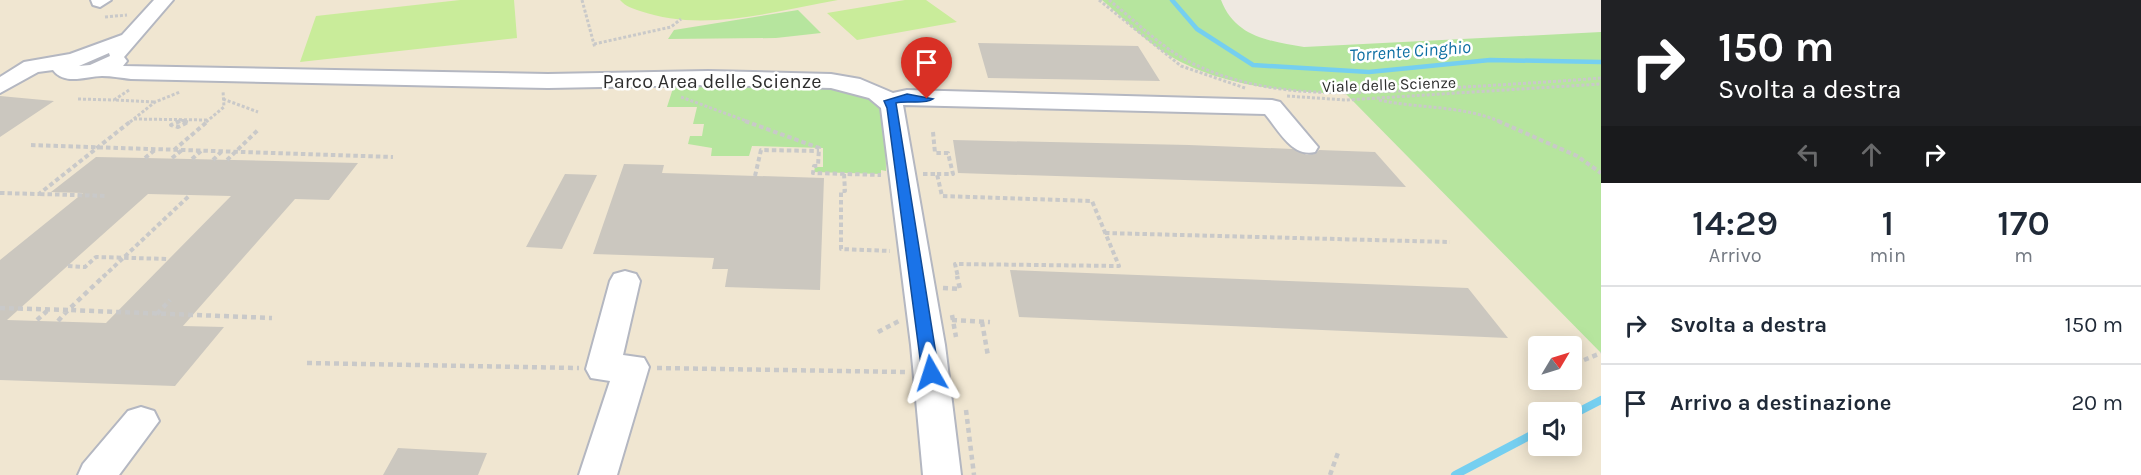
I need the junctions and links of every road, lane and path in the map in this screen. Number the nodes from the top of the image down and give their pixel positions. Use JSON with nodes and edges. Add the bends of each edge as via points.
{"nodes":[{"id":1,"x":164,"y":0,"type":"edge"},
{"id":2,"x":582,"y":0,"type":"edge"},
{"id":3,"x":1098,"y":0,"type":"edge"},
{"id":4,"x":1109,"y":0,"type":"edge"},
{"id":5,"x":681,"y":19,"type":"dead end"},
{"id":6,"x":108,"y":59,"type":"junction"},
{"id":7,"x":0,"y":67,"type":"edge"},
{"id":8,"x":32,"y":68,"type":"junction"},
{"id":9,"x":154,"y":72,"type":"junction"},
{"id":10,"x":1601,"y":78,"type":"edge"},
{"id":11,"x":1601,"y":84,"type":"edge"},
{"id":12,"x":0,"y":86,"type":"edge"},
{"id":13,"x":180,"y":91,"type":"dead end"},
{"id":14,"x":223,"y":91,"type":"dead end"},
{"id":15,"x":1262,"y":92,"type":"dead end"},
{"id":16,"x":1278,"y":94,"type":"dead end"},
{"id":17,"x":672,"y":97,"type":"dead end"},
{"id":18,"x":78,"y":99,"type":"dead end"},
{"id":19,"x":224,"y":99,"type":"junction"},
{"id":20,"x":1372,"y":99,"type":"junction"},
{"id":21,"x":114,"y":100,"type":"junction"},
{"id":22,"x":889,"y":101,"type":"junction"},
{"id":23,"x":155,"y":102,"type":"junction"},
{"id":24,"x":258,"y":112,"type":"dead end"},
{"id":25,"x":134,"y":119,"type":"junction"},
{"id":26,"x":183,"y":120,"type":"junction"},
{"id":27,"x":208,"y":120,"type":"junction"},
{"id":28,"x":259,"y":129,"type":"dead end"},
{"id":29,"x":933,"y":132,"type":"dead end"},
{"id":30,"x":31,"y":145,"type":"dead end"},
{"id":31,"x":101,"y":146,"type":"junction"},
{"id":32,"x":1306,"y":147,"type":"dead end"},
{"id":33,"x":156,"y":149,"type":"junction"},
{"id":34,"x":174,"y":150,"type":"junction"},
{"id":35,"x":182,"y":150,"type":"junction"},
{"id":36,"x":202,"y":150,"type":"junction"},
{"id":37,"x":222,"y":151,"type":"junction"},
{"id":38,"x":819,"y":151,"type":"junction"},
{"id":39,"x":235,"y":152,"type":"junction"},
{"id":40,"x":393,"y":157,"type":"dead end"},
{"id":41,"x":146,"y":158,"type":"dead end"},
{"id":42,"x":172,"y":158,"type":"dead end"},
{"id":43,"x":192,"y":159,"type":"dead end"},
{"id":44,"x":213,"y":160,"type":"dead end"},
{"id":45,"x":227,"y":160,"type":"dead end"},
{"id":46,"x":1601,"y":173,"type":"edge"},
{"id":47,"x":844,"y":174,"type":"junction"},
{"id":48,"x":902,"y":174,"type":"junction"},
{"id":49,"x":937,"y":174,"type":"junction"},
{"id":50,"x":755,"y":176,"type":"dead end"},
{"id":51,"x":0,"y":193,"type":"edge"},
{"id":52,"x":39,"y":194,"type":"junction"},
{"id":53,"x":190,"y":195,"type":"dead end"},
{"id":54,"x":107,"y":196,"type":"dead end"},
{"id":55,"x":1105,"y":233,"type":"junction"},
{"id":56,"x":1450,"y":242,"type":"dead end"},
{"id":57,"x":124,"y":258,"type":"junction"},
{"id":58,"x":169,"y":259,"type":"dead end"},
{"id":59,"x":891,"y":260,"type":"dead end"},
{"id":60,"x":68,"y":266,"type":"dead end"},
{"id":61,"x":625,"y":281,"type":"dead end"},
{"id":62,"x":941,"y":288,"type":"dead end"},
{"id":63,"x":170,"y":300,"type":"dead end"},
{"id":64,"x":0,"y":308,"type":"edge"},
{"id":65,"x":48,"y":310,"type":"junction"},
{"id":66,"x":69,"y":310,"type":"junction"},
{"id":67,"x":157,"y":314,"type":"junction"},
{"id":68,"x":272,"y":318,"type":"dead end"},
{"id":69,"x":922,"y":319,"type":"junction"},
{"id":70,"x":37,"y":320,"type":"dead end"},
{"id":71,"x":58,"y":321,"type":"dead end"},
{"id":72,"x":982,"y":322,"type":"junction"},
{"id":73,"x":990,"y":322,"type":"dead end"},
{"id":74,"x":878,"y":332,"type":"dead end"},
{"id":75,"x":1601,"y":353,"type":"edge"},
{"id":76,"x":988,"y":356,"type":"dead end"},
{"id":77,"x":1584,"y":360,"type":"dead end"},
{"id":78,"x":307,"y":363,"type":"dead end"},
{"id":79,"x":618,"y":368,"type":"junction"},
{"id":80,"x":931,"y":373,"type":"junction"},
{"id":81,"x":141,"y":421,"type":"dead end"},
{"id":82,"x":1339,"y":450,"type":"dead end"},
{"id":83,"x":97,"y":475,"type":"edge"},
{"id":84,"x":597,"y":475,"type":"edge"},
{"id":85,"x":942,"y":475,"type":"edge"},
{"id":86,"x":1330,"y":475,"type":"edge"}],
"edges":[{"from":1,"to":6,"type":"street"},
{"from":2,"to":5,"type":"path","via":[[595,46],[672,27]]},
{"from":3,"to":15,"type":"path","via":[[1181,66]]},
{"from":4,"to":10,"type":"path","via":[[1174,54],[1198,66],[1242,81],[1303,92],[1352,93]]},
{"from":6,"to":8,"type":"street"},
{"from":6,"to":9,"type":"street","name":"Parco Area delle Scienze","via":[[131,73]]},
{"from":7,"to":8,"type":"street"},
{"from":8,"to":12,"type":"street"},
{"from":9,"to":21,"type":"path"},
{"from":9,"to":22,"type":"street","name":"Parco Area delle Scienze","via":[[548,81],[831,81],[864,88]]},
{"from":11,"to":20,"type":"path","name":"Viale delle Scienze"},
{"from":13,"to":23,"type":"path"},
{"from":14,"to":19,"type":"path"},
{"from":16,"to":20,"type":"path","name":"Viale delle Scienze","via":[[1322,100]]},
{"from":17,"to":38,"type":"path","via":[[683,97]]},
{"from":18,"to":21,"type":"path"},
{"from":19,"to":24,"type":"path"},
{"from":19,"to":27,"type":"path","via":[[224,107]]},
{"from":20,"to":46,"type":"path","via":[[1483,114],[1577,156]]},
{"from":21,"to":23,"type":"path"},
{"from":22,"to":32,"type":"street","via":[[907,97],[1263,106],[1272,107]]},
{"from":22,"to":48,"type":"street"},
{"from":23,"to":25,"type":"path"},
{"from":25,"to":26,"type":"path"},
{"from":25,"to":31,"type":"path"},
{"from":26,"to":26,"type":"path","via":[[175,122],[171,125],[183,126],[188,121]]},
{"from":26,"to":27,"type":"path"},
{"from":27,"to":34,"type":"path"},
{"from":28,"to":39,"type":"path"},
{"from":29,"to":49,"type":"path","via":[[935,153],[948,153],[953,174]]},
{"from":30,"to":31,"type":"path"},
{"from":31,"to":33,"type":"path"},
{"from":31,"to":52,"type":"path"},
{"from":33,"to":34,"type":"path"},
{"from":33,"to":41,"type":"path"},
{"from":34,"to":35,"type":"path"},
{"from":35,"to":36,"type":"path"},
{"from":35,"to":42,"type":"path"},
{"from":36,"to":37,"type":"path"},
{"from":36,"to":43,"type":"path"},
{"from":37,"to":39,"type":"path"},
{"from":37,"to":44,"type":"path"},
{"from":38,"to":47,"type":"path","via":[[813,173]]},
{"from":38,"to":50,"type":"path","via":[[761,150]]},
{"from":39,"to":40,"type":"path"},
{"from":39,"to":45,"type":"path"},
{"from":47,"to":48,"type":"path"},
{"from":47,"to":59,"type":"path","via":[[841,249],[890,250]]},
{"from":48,"to":49,"type":"path"},
{"from":48,"to":69,"type":"street"},
{"from":49,"to":55,"type":"path","via":[[942,196],[1092,201]]},
{"from":51,"to":52,"type":"path"},
{"from":52,"to":54,"type":"path"},
{"from":53,"to":57,"type":"path"},
{"from":55,"to":56,"type":"path"},
{"from":55,"to":62,"type":"path","via":[[1119,266],[955,264],[960,289]]},
{"from":57,"to":58,"type":"path"},
{"from":57,"to":60,"type":"path","via":[[96,257],[85,267]]},
{"from":57,"to":66,"type":"path"},
{"from":61,"to":79,"type":"street"},
{"from":63,"to":67,"type":"path"},
{"from":64,"to":65,"type":"path"},
{"from":65,"to":66,"type":"path"},
{"from":65,"to":70,"type":"path"},
{"from":66,"to":67,"type":"path"},
{"from":66,"to":71,"type":"path"},
{"from":67,"to":68,"type":"path"},
{"from":69,"to":72,"type":"path"},
{"from":69,"to":74,"type":"path","via":[[902,319]]},
{"from":69,"to":80,"type":"street"},
{"from":72,"to":73,"type":"path"},
{"from":72,"to":76,"type":"path"},
{"from":75,"to":77,"type":"path"},
{"from":78,"to":79,"type":"path"},
{"from":79,"to":80,"type":"path"},
{"from":79,"to":84,"type":"street"},
{"from":80,"to":85,"type":"street"},
{"from":81,"to":83,"type":"street"},
{"from":82,"to":86,"type":"path"}]}
